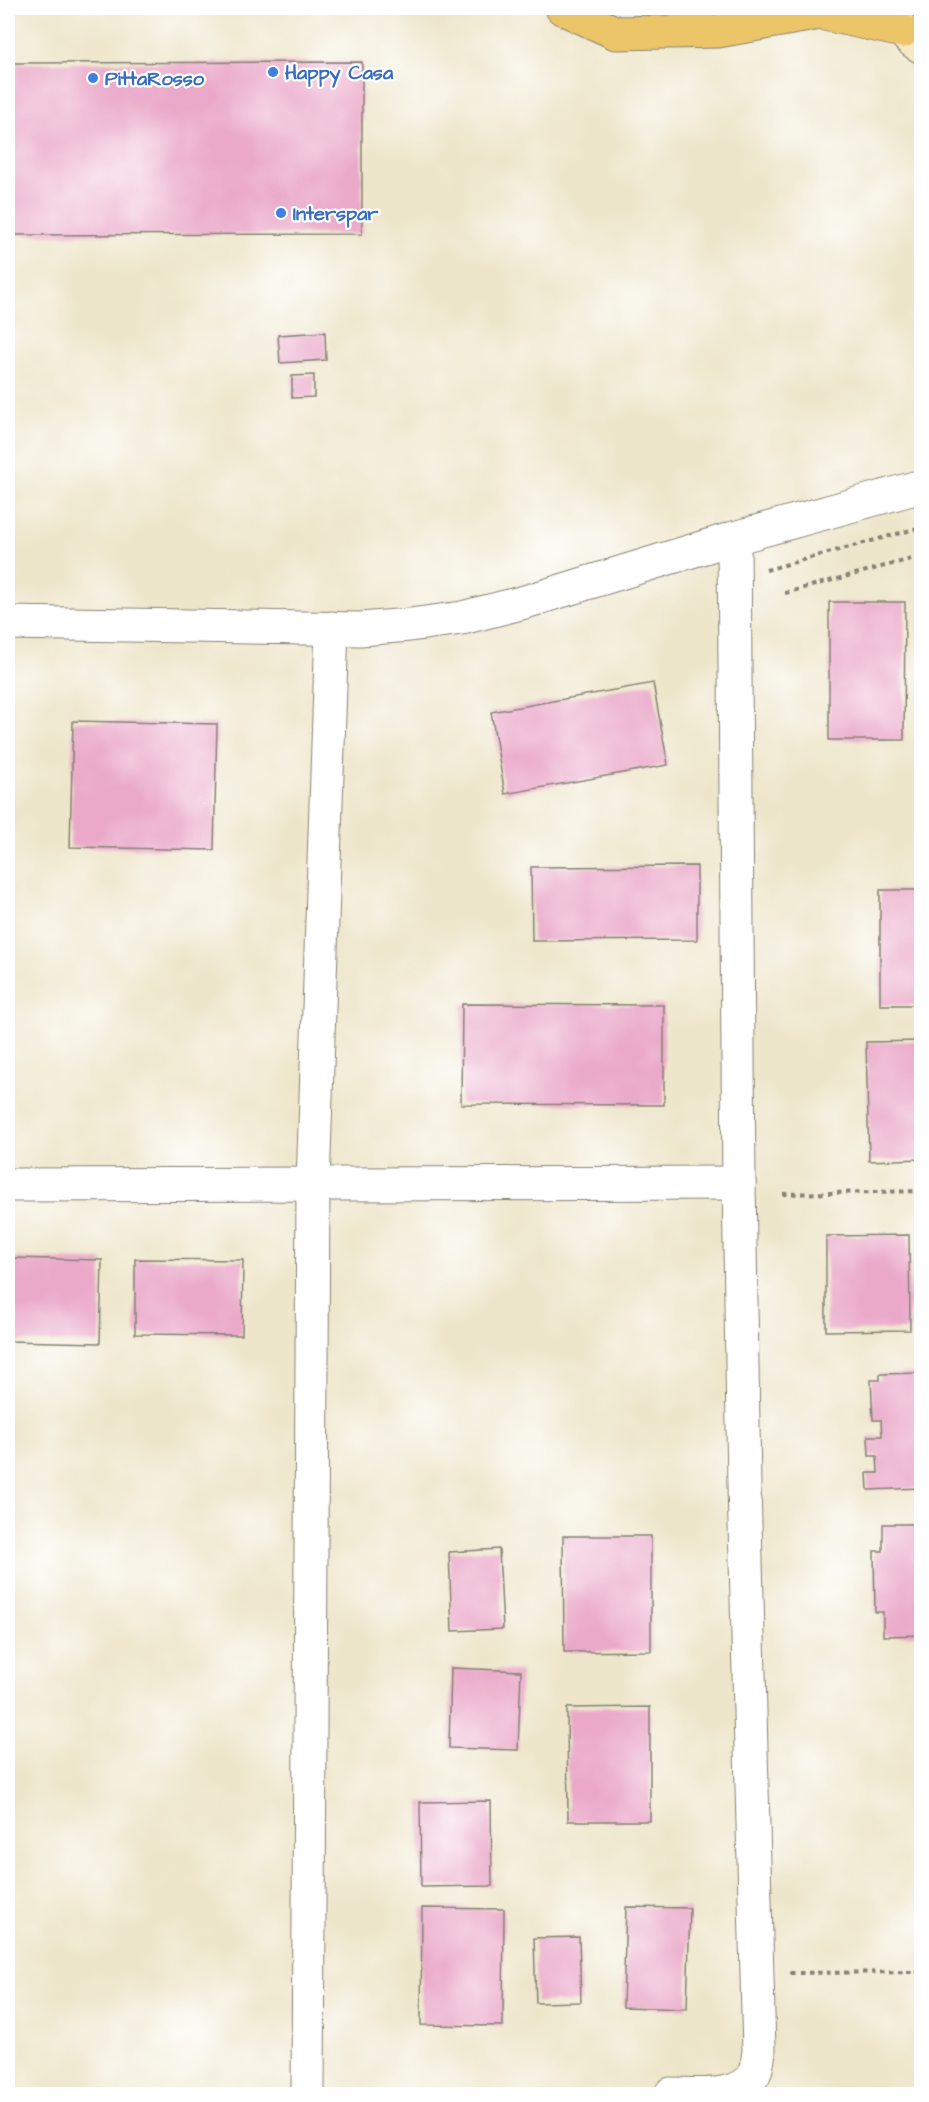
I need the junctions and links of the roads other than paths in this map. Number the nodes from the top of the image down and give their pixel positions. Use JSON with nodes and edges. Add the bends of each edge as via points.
{"nodes":[{"id":1,"x":562,"y":8,"type":"edge"},
{"id":2,"x":824,"y":10,"type":"edge"},
{"id":3,"x":905,"y":29,"type":"edge"},
{"id":4,"x":921,"y":486,"type":"edge"},
{"id":5,"x":734,"y":538,"type":"junction"},
{"id":6,"x":8,"y":623,"type":"edge"},
{"id":7,"x":332,"y":628,"type":"junction"},
{"id":8,"x":739,"y":1183,"type":"junction"},
{"id":9,"x":8,"y":1185,"type":"edge"},
{"id":10,"x":313,"y":1185,"type":"junction"},
{"id":11,"x":308,"y":2094,"type":"edge"},
{"id":12,"x":671,"y":2094,"type":"edge"}],
"edges":[{"from":1,"to":2,"type":"main road","via":[[616,33],[718,31]]},
{"from":2,"to":3,"type":"main road"},
{"from":4,"to":5,"type":"street"},
{"from":5,"to":7,"type":"street","via":[[462,618],[360,629]]},
{"from":5,"to":8,"type":"street"},
{"from":6,"to":7,"type":"street"},
{"from":7,"to":10,"type":"street"},
{"from":8,"to":10,"type":"street"},
{"from":8,"to":12,"type":"street","via":[[759,2051],[754,2074],[738,2090]]},
{"from":9,"to":10,"type":"street"},
{"from":10,"to":11,"type":"street"}]}
